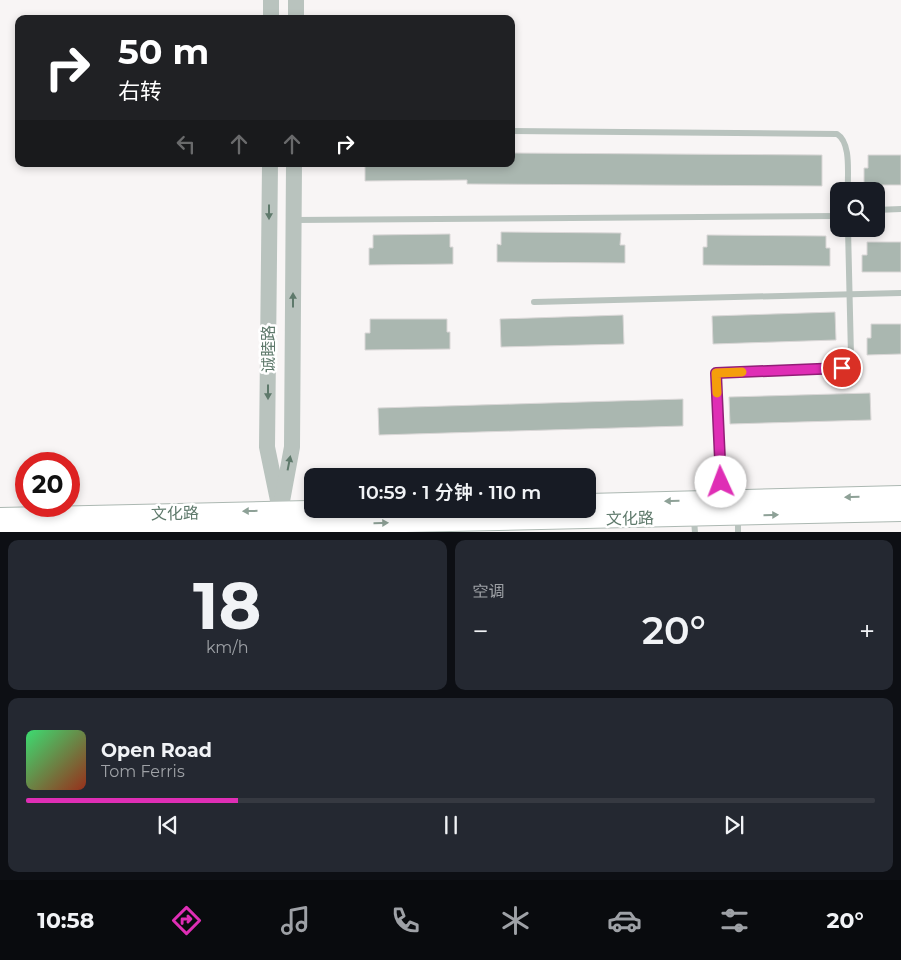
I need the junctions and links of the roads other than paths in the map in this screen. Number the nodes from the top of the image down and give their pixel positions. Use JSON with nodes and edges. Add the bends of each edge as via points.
{"nodes":[{"id":1,"x":271,"y":0,"type":"edge"},
{"id":2,"x":296,"y":0,"type":"edge"},
{"id":3,"x":271,"y":15,"type":"edge"},
{"id":4,"x":296,"y":15,"type":"edge"},
{"id":5,"x":515,"y":131,"type":"edge"},
{"id":6,"x":270,"y":167,"type":"edge"},
{"id":7,"x":294,"y":167,"type":"edge"},
{"id":8,"x":848,"y":182,"type":"edge"},
{"id":9,"x":901,"y":209,"type":"edge"},
{"id":10,"x":885,"y":210,"type":"edge"},
{"id":11,"x":830,"y":216,"type":"edge"},
{"id":12,"x":294,"y":220,"type":"junction"},
{"id":13,"x":848,"y":237,"type":"edge"},
{"id":14,"x":901,"y":293,"type":"edge"},
{"id":15,"x":850,"y":294,"type":"junction"},
{"id":16,"x":534,"y":302,"type":"dead end"},
{"id":17,"x":901,"y":495,"type":"edge"},
{"id":18,"x":722,"y":500,"type":"junction"},
{"id":19,"x":596,"y":503,"type":"edge"},
{"id":20,"x":901,"y":512,"type":"edge"},
{"id":21,"x":0,"y":517,"type":"edge"},
{"id":22,"x":306,"y":518,"type":"edge"},
{"id":23,"x":281,"y":523,"type":"edge"},
{"id":24,"x":694,"y":524,"type":"edge"},
{"id":25,"x":738,"y":524,"type":"edge"},
{"id":26,"x":53,"y":531,"type":"edge"},
{"id":27,"x":0,"y":532,"type":"edge"}],
"edges":[{"from":1,"to":3,"type":"street"},
{"from":2,"to":4,"type":"street"},
{"from":5,"to":8,"type":"lane","via":[[838,134],[847,148]]},
{"from":6,"to":23,"type":"street","name":"诚睦路","one_way":true,"via":[[267,447]]},
{"from":7,"to":12,"type":"street"},
{"from":9,"to":10,"type":"lane"},
{"from":11,"to":12,"type":"lane"},
{"from":23,"to":12,"type":"street","one_way":true,"via":[[292,447]]},
{"from":13,"to":15,"type":"lane"},
{"from":14,"to":15,"type":"lane"},
{"from":15,"to":16,"type":"lane"},
{"from":15,"to":18,"type":"lane","via":[[851,356],[849,363],[842,368],[716,373]]},
{"from":17,"to":18,"type":"main road","name":"文化路","one_way":true},
{"from":18,"to":19,"type":"main road","name":"文化路","one_way":true},
{"from":25,"to":20,"type":"main road","name":"文化路","one_way":true},
{"from":23,"to":21,"type":"main road","name":"文化路","one_way":true},
{"from":22,"to":23,"type":"main road","name":"文化路"},
{"from":23,"to":24,"type":"main road","name":"文化路","one_way":true},
{"from":23,"to":26,"type":"main road","name":"文化路"},
{"from":24,"to":25,"type":"main road","name":"文化路"},
{"from":26,"to":27,"type":"main road","name":"文化路"}]}
